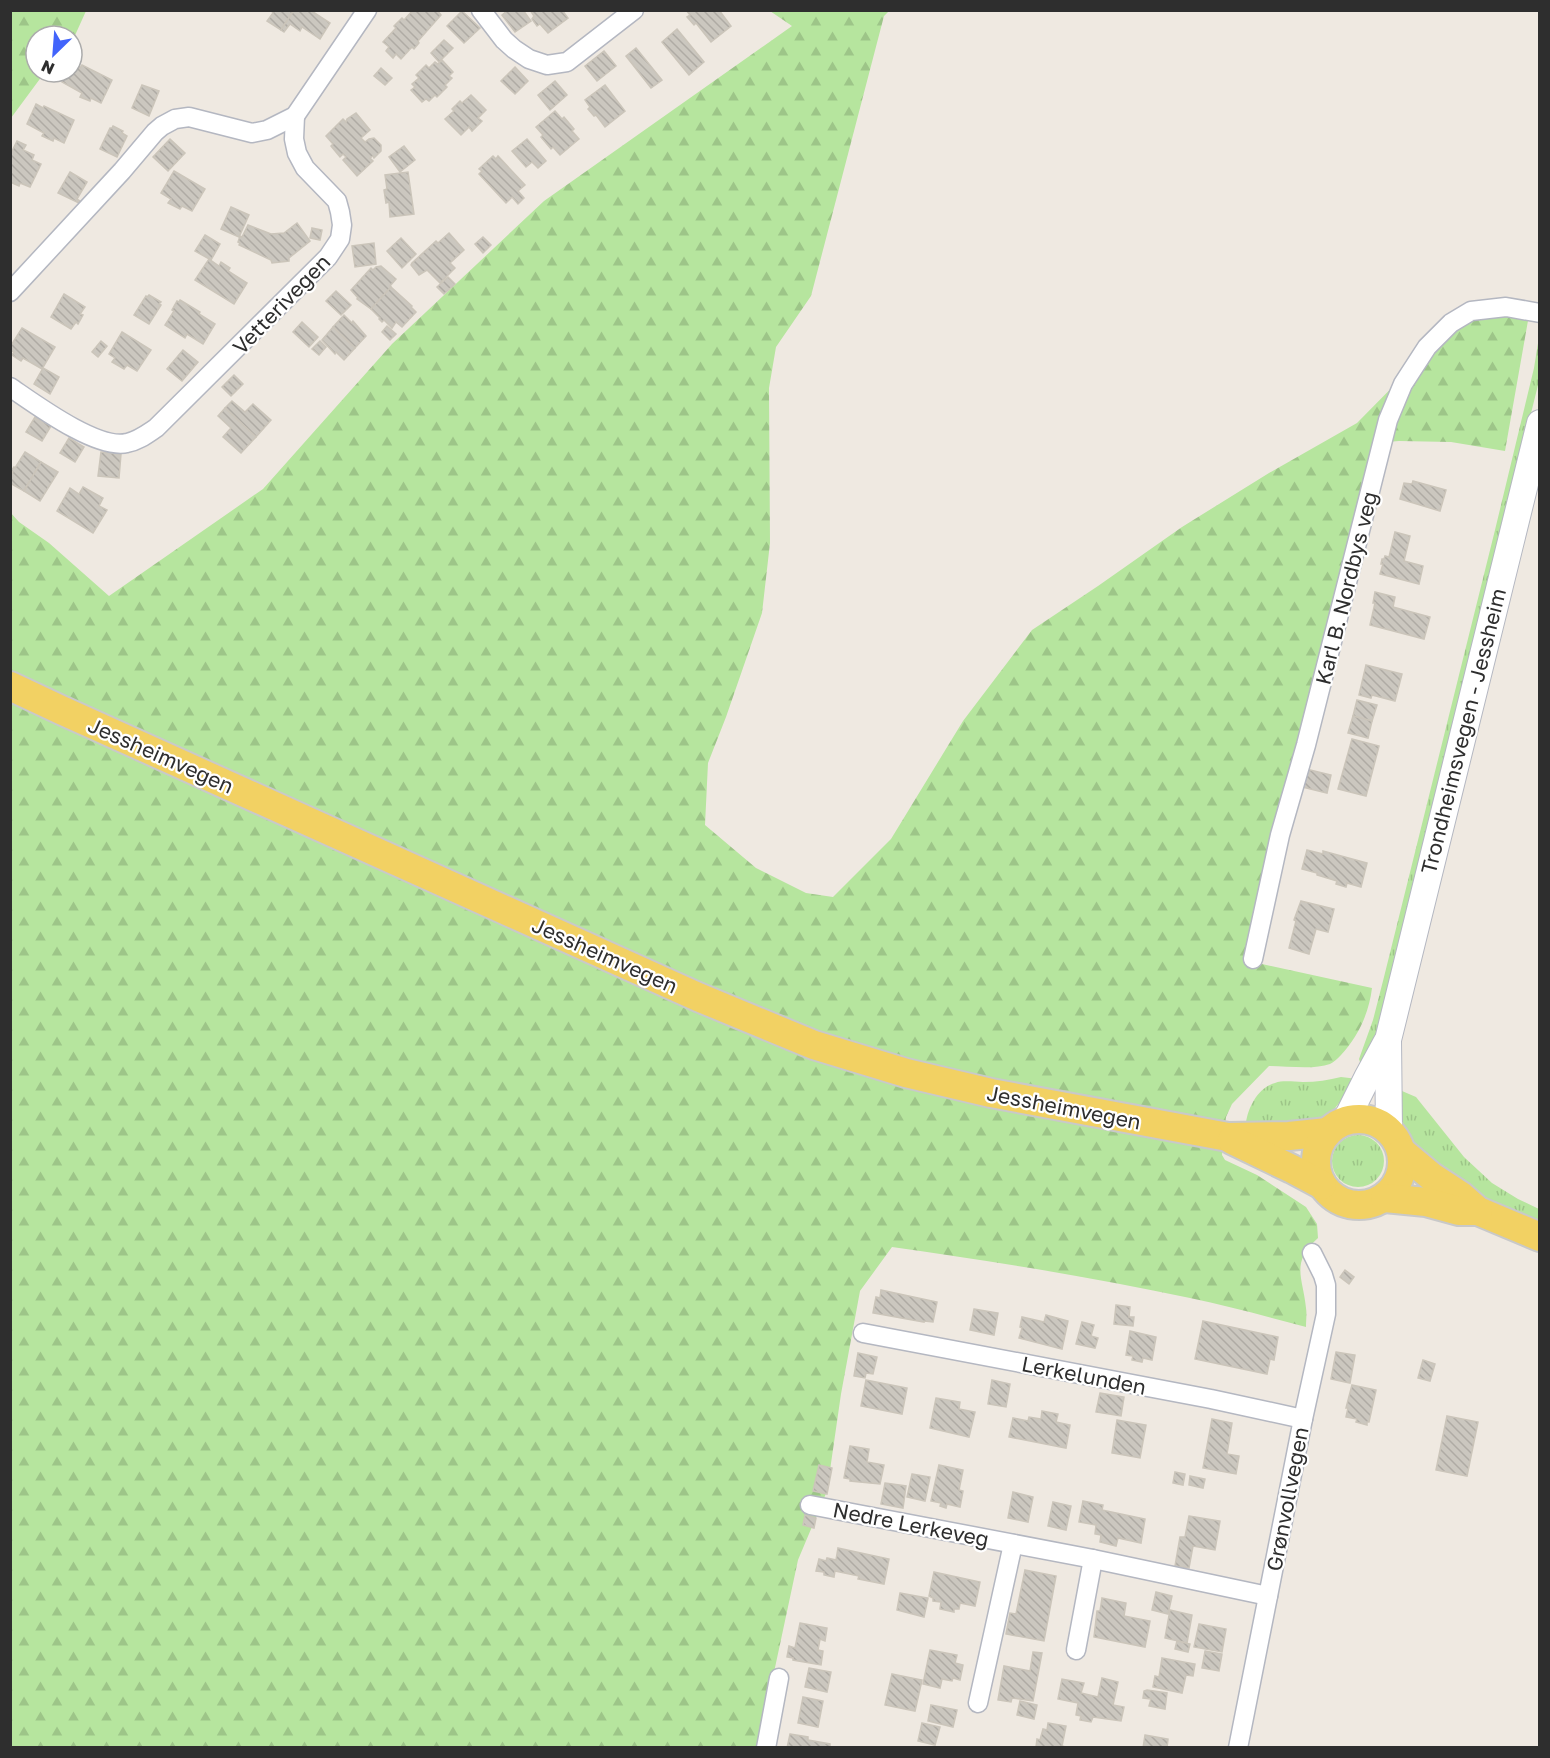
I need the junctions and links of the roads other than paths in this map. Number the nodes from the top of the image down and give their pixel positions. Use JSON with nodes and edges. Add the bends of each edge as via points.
{"nodes":[{"id":1,"x":367,"y":10,"type":"edge"},
{"id":2,"x":481,"y":10,"type":"edge"},
{"id":3,"x":634,"y":10,"type":"edge"},
{"id":4,"x":296,"y":116,"type":"junction"},
{"id":5,"x":10,"y":292,"type":"edge"},
{"id":6,"x":1539,"y":313,"type":"edge"},
{"id":7,"x":10,"y":387,"type":"edge"},
{"id":8,"x":1539,"y":423,"type":"edge"},
{"id":9,"x":10,"y":686,"type":"edge"},
{"id":10,"x":1253,"y":958,"type":"dead end"},
{"id":11,"x":1388,"y":1040,"type":"junction"},
{"id":12,"x":1337,"y":1126,"type":"junction"},
{"id":13,"x":1228,"y":1137,"type":"junction"},
{"id":14,"x":1395,"y":1141,"type":"junction"},
{"id":15,"x":1322,"y":1185,"type":"junction"},
{"id":16,"x":1385,"y":1198,"type":"junction"},
{"id":17,"x":1479,"y":1211,"type":"junction"},
{"id":18,"x":1539,"y":1237,"type":"edge"},
{"id":19,"x":1312,"y":1253,"type":"dead end"},
{"id":20,"x":863,"y":1333,"type":"dead end"},
{"id":21,"x":1303,"y":1419,"type":"junction"},
{"id":22,"x":810,"y":1505,"type":"dead end"},
{"id":23,"x":1013,"y":1544,"type":"junction"},
{"id":24,"x":1093,"y":1559,"type":"junction"},
{"id":25,"x":1268,"y":1596,"type":"junction"},
{"id":26,"x":1076,"y":1650,"type":"dead end"},
{"id":27,"x":779,"y":1678,"type":"dead end"},
{"id":28,"x":978,"y":1703,"type":"dead end"},
{"id":29,"x":766,"y":1748,"type":"edge"},
{"id":30,"x":1238,"y":1748,"type":"edge"}],
"edges":[{"from":1,"to":4,"type":"street"},
{"from":2,"to":3,"type":"street","via":[[514,49],[547,65],[567,62]]},
{"from":4,"to":5,"type":"street","via":[[252,133],[189,117],[162,126]]},
{"from":4,"to":7,"type":"street","name":"Vetterivegen","via":[[297,153],[305,168],[337,201],[342,225],[340,239],[328,257],[156,428],[127,444],[106,442]]},
{"from":6,"to":10,"type":"street","name":"Karl B. Nordbys veg","via":[[1506,307],[1471,311],[1450,323],[1427,347],[1403,384],[1388,420],[1280,835]]},
{"from":8,"to":11,"type":"main road","name":"Trondheimsvegen - Jessheim"},
{"from":9,"to":13,"type":"main road","name":"Jessheimvegen","via":[[676,987],[814,1045],[991,1093]]},
{"from":11,"to":12,"type":"main road","name":"Trondheimsvegen - Jessheim"},
{"from":11,"to":14,"type":"main road","name":"Trondheimsvegen - Jessheim"},
{"from":12,"to":13,"type":"main road","name":"Jessheimvegen","via":[[1289,1136]]},
{"from":12,"to":14,"type":"main road","via":[[1369,1119],[1379,1123]]},
{"from":12,"to":15,"type":"main road","via":[[1319,1144],[1316,1172]]},
{"from":13,"to":15,"type":"main road","name":"Jessheimvegen"},
{"from":14,"to":16,"type":"main road","via":[[1403,1165],[1401,1177]]},
{"from":14,"to":17,"type":"main road","via":[[1432,1177]]},
{"from":15,"to":16,"type":"main road","via":[[1351,1205],[1363,1206]]},
{"from":16,"to":17,"type":"main road"},
{"from":17,"to":18,"type":"main road"},
{"from":19,"to":21,"type":"street","name":"Grønvollvegen","via":[[1327,1295]]},
{"from":20,"to":21,"type":"street","name":"Lerkelunden"},
{"from":21,"to":25,"type":"street","name":"Grønvollvegen"},
{"from":22,"to":23,"type":"street","name":"Nedre Lerkeveg"},
{"from":23,"to":24,"type":"street","name":"Nedre Lerkeveg"},
{"from":23,"to":28,"type":"street","name":"Nedre Lerkeveg"},
{"from":24,"to":25,"type":"street","name":"Nedre Lerkeveg"},
{"from":24,"to":26,"type":"street"},
{"from":25,"to":30,"type":"street","name":"Grønvollvegen"},
{"from":27,"to":29,"type":"street"}]}
